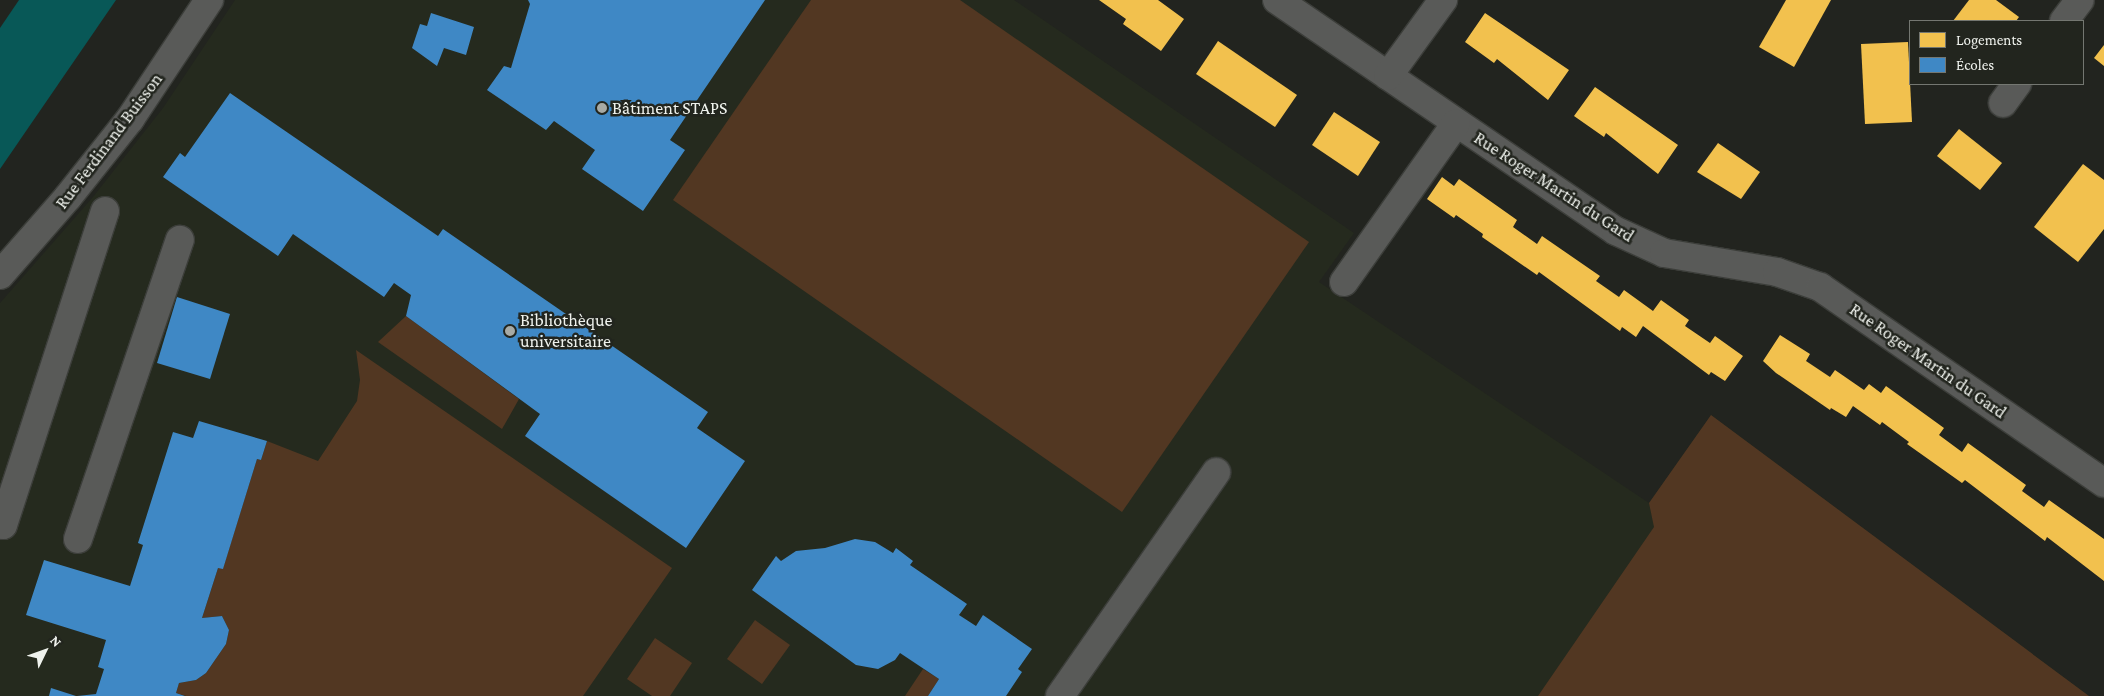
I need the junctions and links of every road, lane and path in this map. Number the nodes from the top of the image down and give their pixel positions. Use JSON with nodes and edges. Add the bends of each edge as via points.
{"nodes":[{"id":1,"x":209,"y":0,"type":"edge"},
{"id":2,"x":1277,"y":0,"type":"edge"},
{"id":3,"x":1443,"y":0,"type":"edge"},
{"id":4,"x":2080,"y":0,"type":"edge"},
{"id":5,"x":2065,"y":20,"type":"edge"},
{"id":6,"x":1388,"y":76,"type":"junction"},
{"id":7,"x":1456,"y":123,"type":"junction"},
{"id":8,"x":105,"y":211,"type":"dead end"},
{"id":9,"x":180,"y":240,"type":"dead end"},
{"id":10,"x":0,"y":275,"type":"edge"},
{"id":11,"x":1344,"y":282,"type":"dead end"},
{"id":12,"x":1216,"y":472,"type":"dead end"},
{"id":13,"x":2104,"y":483,"type":"edge"},
{"id":14,"x":0,"y":524,"type":"edge"},
{"id":15,"x":78,"y":539,"type":"dead end"},
{"id":16,"x":1060,"y":696,"type":"edge"}],
"edges":[{"from":1,"to":10,"type":"street","name":"Rue Ferdinand Buisson","via":[[124,126]]},
{"from":2,"to":6,"type":"street","name":"Rue Roger Martin du Gard"},
{"from":3,"to":6,"type":"street"},
{"from":4,"to":5,"type":"street"},
{"from":6,"to":7,"type":"street","name":"Rue Roger Martin du Gard"},
{"from":7,"to":11,"type":"street"},
{"from":7,"to":13,"type":"street","name":"Rue Roger Martin du Gard","via":[[1586,213],[1643,245],[1694,260],[1777,272],[1820,288]]},
{"from":8,"to":14,"type":"street","via":[[3,525]]},
{"from":9,"to":15,"type":"street"},
{"from":12,"to":16,"type":"street"}]}
